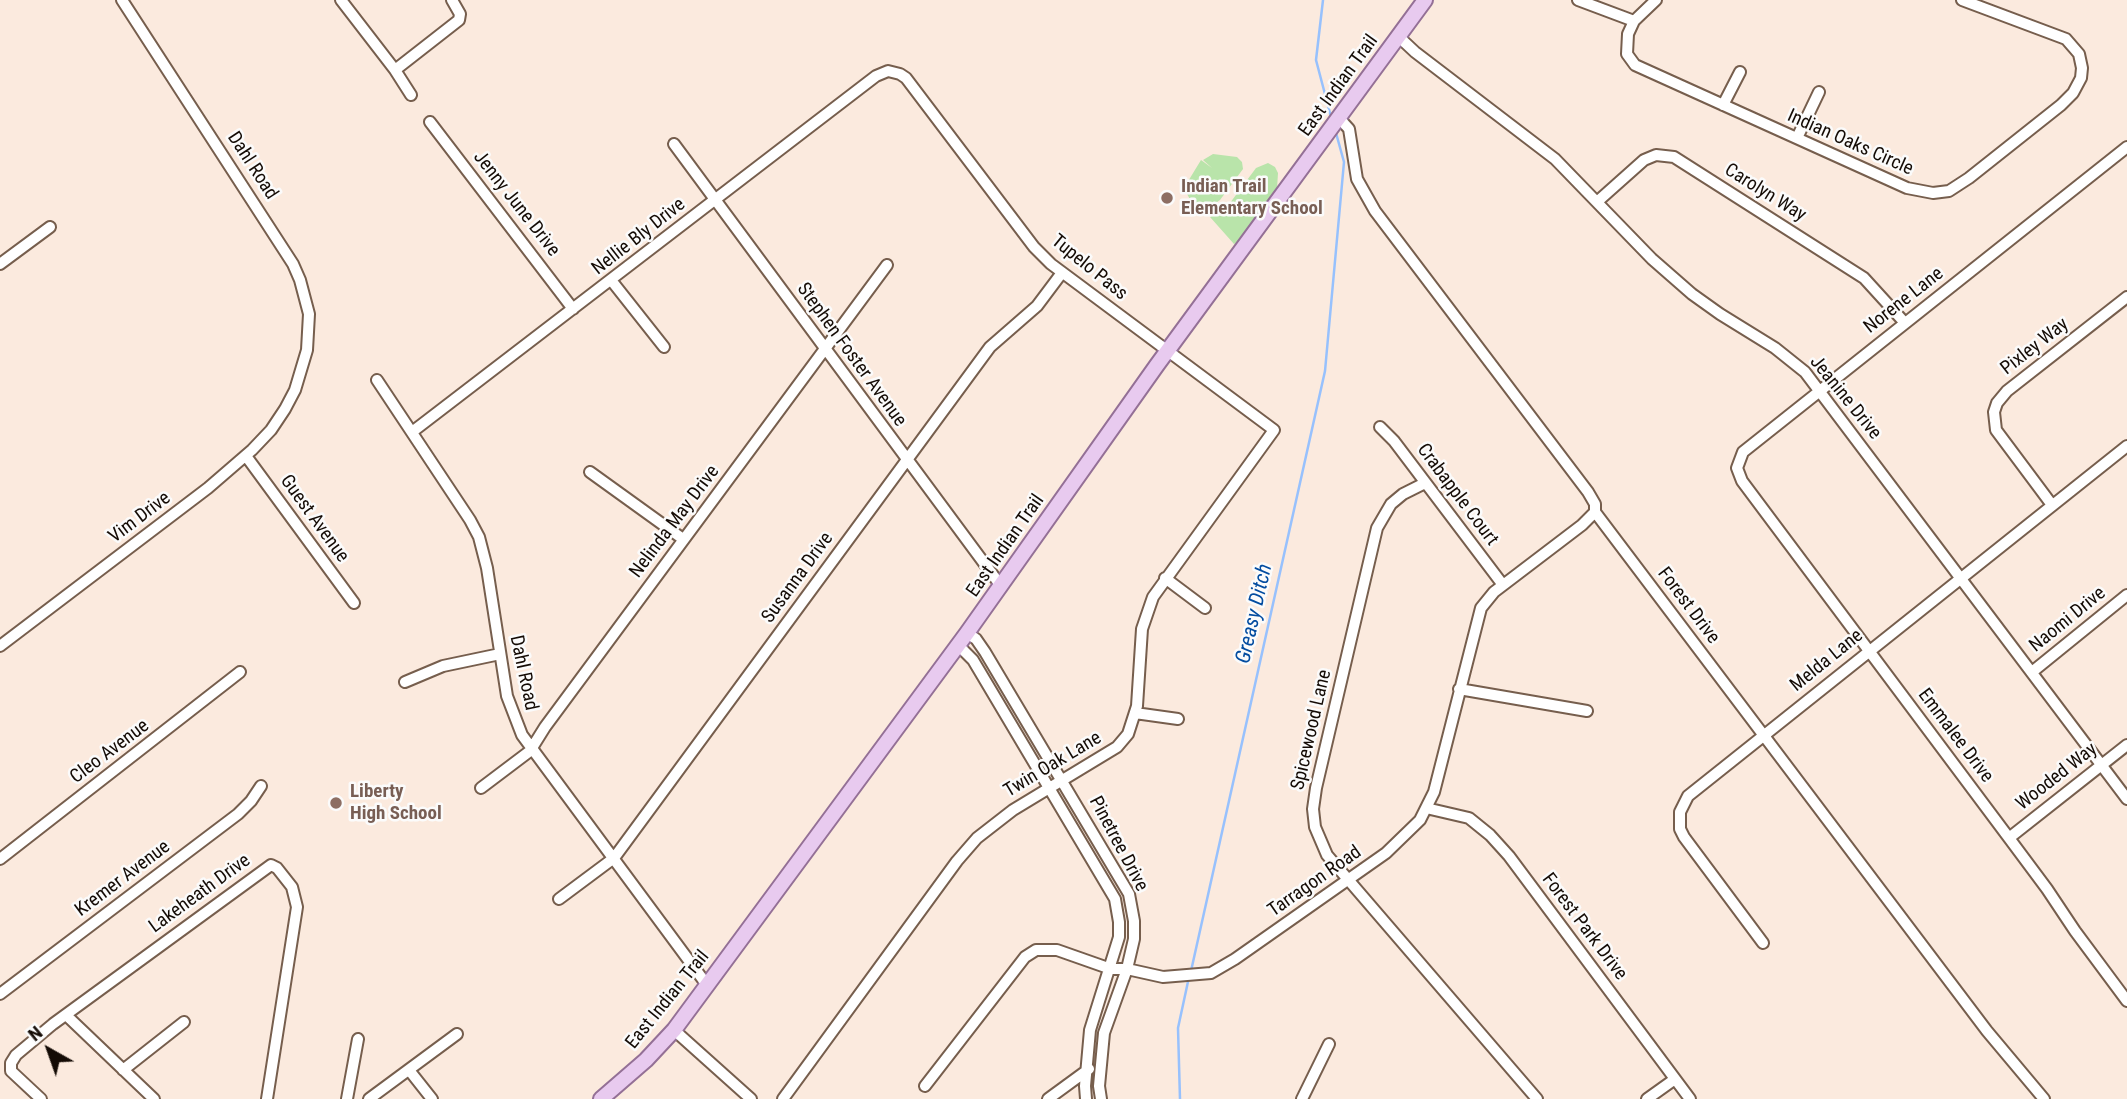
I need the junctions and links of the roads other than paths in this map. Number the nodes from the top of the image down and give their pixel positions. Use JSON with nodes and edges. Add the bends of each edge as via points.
{"nodes":[{"id":1,"x":122,"y":0,"type":"edge"},
{"id":2,"x":341,"y":0,"type":"edge"},
{"id":3,"x":452,"y":0,"type":"edge"},
{"id":4,"x":1425,"y":0,"type":"edge"},
{"id":5,"x":1578,"y":0,"type":"edge"},
{"id":6,"x":1656,"y":0,"type":"edge"},
{"id":7,"x":1962,"y":0,"type":"edge"},
{"id":8,"x":1634,"y":21,"type":"junction"},
{"id":9,"x":1399,"y":37,"type":"junction"},
{"id":10,"x":395,"y":70,"type":"junction"},
{"id":11,"x":887,"y":71,"type":"joint"},
{"id":12,"x":1740,"y":72,"type":"dead end"},
{"id":13,"x":1819,"y":92,"type":"dead end"},
{"id":14,"x":411,"y":95,"type":"dead end"},
{"id":15,"x":1723,"y":106,"type":"junction"},
{"id":16,"x":1339,"y":118,"type":"junction"},
{"id":17,"x":430,"y":121,"type":"dead end"},
{"id":18,"x":1797,"y":138,"type":"junction"},
{"id":19,"x":674,"y":144,"type":"dead end"},
{"id":20,"x":2127,"y":147,"type":"edge"},
{"id":21,"x":715,"y":200,"type":"junction"},
{"id":22,"x":1598,"y":201,"type":"junction"},
{"id":23,"x":50,"y":227,"type":"dead end"},
{"id":24,"x":0,"y":264,"type":"edge"},
{"id":25,"x":887,"y":265,"type":"dead end"},
{"id":26,"x":1062,"y":274,"type":"junction"},
{"id":27,"x":611,"y":281,"type":"junction"},
{"id":28,"x":2127,"y":297,"type":"edge"},
{"id":29,"x":573,"y":309,"type":"junction"},
{"id":30,"x":1905,"y":323,"type":"junction"},
{"id":31,"x":664,"y":347,"type":"dead end"},
{"id":32,"x":824,"y":348,"type":"junction"},
{"id":33,"x":1168,"y":352,"type":"junction"},
{"id":34,"x":377,"y":380,"type":"dead end"},
{"id":35,"x":1820,"y":390,"type":"junction"},
{"id":36,"x":287,"y":404,"type":"joint"},
{"id":37,"x":1380,"y":427,"type":"dead end"},
{"id":38,"x":1274,"y":430,"type":"joint"},
{"id":39,"x":412,"y":432,"type":"junction"},
{"id":40,"x":2127,"y":446,"type":"edge"},
{"id":41,"x":246,"y":456,"type":"junction"},
{"id":42,"x":907,"y":461,"type":"junction"},
{"id":43,"x":590,"y":472,"type":"dead end"},
{"id":44,"x":1425,"y":483,"type":"junction"},
{"id":45,"x":1752,"y":495,"type":"joint"},
{"id":46,"x":2052,"y":505,"type":"junction"},
{"id":47,"x":1595,"y":512,"type":"junction"},
{"id":48,"x":683,"y":540,"type":"junction"},
{"id":49,"x":1960,"y":577,"type":"junction"},
{"id":50,"x":1165,"y":578,"type":"junction"},
{"id":51,"x":1000,"y":586,"type":"junction"},
{"id":52,"x":1503,"y":586,"type":"junction"},
{"id":53,"x":2127,"y":595,"type":"edge"},
{"id":54,"x":354,"y":603,"type":"dead end"},
{"id":55,"x":1205,"y":608,"type":"dead end"},
{"id":56,"x":963,"y":639,"type":"junction"},
{"id":57,"x":0,"y":646,"type":"edge"},
{"id":58,"x":1869,"y":650,"type":"junction"},
{"id":59,"x":500,"y":654,"type":"junction"},
{"id":60,"x":240,"y":672,"type":"dead end"},
{"id":61,"x":2032,"y":672,"type":"junction"},
{"id":62,"x":405,"y":682,"type":"dead end"},
{"id":63,"x":1460,"y":688,"type":"junction"},
{"id":64,"x":1587,"y":711,"type":"dead end"},
{"id":65,"x":1135,"y":713,"type":"junction"},
{"id":66,"x":1178,"y":719,"type":"dead end"},
{"id":67,"x":1763,"y":735,"type":"junction"},
{"id":68,"x":2127,"y":745,"type":"edge"},
{"id":69,"x":532,"y":747,"type":"junction"},
{"id":70,"x":2100,"y":765,"type":"junction"},
{"id":71,"x":1062,"y":779,"type":"junction"},
{"id":72,"x":261,"y":786,"type":"dead end"},
{"id":73,"x":1050,"y":787,"type":"junction"},
{"id":74,"x":481,"y":788,"type":"dead end"},
{"id":75,"x":2127,"y":800,"type":"edge"},
{"id":76,"x":1426,"y":808,"type":"junction"},
{"id":77,"x":2009,"y":838,"type":"junction"},
{"id":78,"x":0,"y":859,"type":"edge"},
{"id":79,"x":614,"y":859,"type":"junction"},
{"id":80,"x":1349,"y":880,"type":"junction"},
{"id":81,"x":559,"y":899,"type":"dead end"},
{"id":82,"x":1763,"y":943,"type":"dead end"},
{"id":83,"x":1111,"y":969,"type":"junction"},
{"id":84,"x":1126,"y":969,"type":"junction"},
{"id":85,"x":707,"y":985,"type":"junction"},
{"id":86,"x":0,"y":994,"type":"edge"},
{"id":87,"x":2127,"y":1001,"type":"edge"},
{"id":88,"x":66,"y":1015,"type":"junction"},
{"id":89,"x":184,"y":1022,"type":"dead end"},
{"id":90,"x":674,"y":1030,"type":"junction"},
{"id":91,"x":457,"y":1034,"type":"dead end"},
{"id":92,"x":358,"y":1039,"type":"dead end"},
{"id":93,"x":1329,"y":1044,"type":"dead end"},
{"id":94,"x":1101,"y":1063,"type":"junction"},
{"id":95,"x":123,"y":1070,"type":"junction"},
{"id":96,"x":409,"y":1070,"type":"junction"},
{"id":97,"x":1086,"y":1070,"type":"junction"},
{"id":98,"x":1675,"y":1079,"type":"junction"},
{"id":99,"x":925,"y":1086,"type":"dead end"},
{"id":100,"x":41,"y":1099,"type":"edge"},
{"id":101,"x":154,"y":1099,"type":"edge"},
{"id":102,"x":267,"y":1099,"type":"edge"},
{"id":103,"x":347,"y":1099,"type":"edge"},
{"id":104,"x":369,"y":1099,"type":"edge"},
{"id":105,"x":432,"y":1099,"type":"edge"},
{"id":106,"x":601,"y":1099,"type":"edge"},
{"id":107,"x":751,"y":1099,"type":"edge"},
{"id":108,"x":783,"y":1099,"type":"edge"},
{"id":109,"x":1048,"y":1099,"type":"edge"},
{"id":110,"x":1086,"y":1099,"type":"edge"},
{"id":111,"x":1101,"y":1099,"type":"edge"},
{"id":112,"x":1302,"y":1099,"type":"edge"},
{"id":113,"x":1537,"y":1099,"type":"edge"},
{"id":114,"x":1647,"y":1099,"type":"edge"},
{"id":115,"x":1690,"y":1099,"type":"edge"},
{"id":116,"x":2044,"y":1099,"type":"edge"}],
"edges":[{"from":1,"to":36,"type":"street","name":"Dahl Road","via":[[285,248],[300,280],[309,314],[308,342],[303,369]]},
{"from":2,"to":10,"type":"street"},
{"from":3,"to":10,"type":"street","via":[[459,20]]},
{"from":4,"to":9,"type":"main road","name":"East Indian Trail"},
{"from":5,"to":8,"type":"street"},
{"from":6,"to":8,"type":"street"},
{"from":7,"to":18,"type":"street","name":"Indian Oaks Circle","via":[[2070,42],[2082,68],[2073,93],[1958,187],[1942,193],[1907,188]]},
{"from":8,"to":15,"type":"street","name":"Indian Oaks Circle","via":[[1627,49],[1635,65]]},
{"from":9,"to":16,"type":"main road","name":"East Indian Trail"},
{"from":9,"to":22,"type":"street","name":"Jeanine Drive","via":[[1532,140]]},
{"from":10,"to":14,"type":"street"},
{"from":11,"to":21,"type":"street","name":"Nellie Bly Drive"},
{"from":11,"to":26,"type":"street","name":"Tupelo Pass","via":[[906,78],[1034,247]]},
{"from":12,"to":15,"type":"street"},
{"from":13,"to":18,"type":"street"},
{"from":15,"to":18,"type":"street","name":"Indian Oaks Circle"},
{"from":16,"to":33,"type":"main road","name":"East Indian Trail"},
{"from":16,"to":47,"type":"street","name":"Forest Drive","via":[[1352,134],[1357,179],[1364,196],[1588,492]]},
{"from":17,"to":29,"type":"street","name":"Jenny June Drive"},
{"from":19,"to":21,"type":"street","name":"Stephen Foster Avenue"},
{"from":20,"to":30,"type":"street","name":"Norene Lane"},
{"from":21,"to":27,"type":"street","name":"Nellie Bly Drive"},
{"from":21,"to":32,"type":"street","name":"Stephen Foster Avenue"},
{"from":22,"to":30,"type":"street","name":"Carolyn Way","via":[[1644,160],[1656,155],[1674,157],[1864,278]]},
{"from":22,"to":35,"type":"street","name":"Jeanine Drive","via":[[1666,272],[1790,359]]},
{"from":23,"to":24,"type":"street"},
{"from":25,"to":32,"type":"street","name":"Nelinda May Drive"},
{"from":26,"to":33,"type":"street","name":"Tupelo Pass"},
{"from":26,"to":42,"type":"street","name":"Susanna Drive","via":[[1037,306],[990,347]]},
{"from":27,"to":29,"type":"street","name":"Nellie Bly Drive"},
{"from":27,"to":31,"type":"street"},
{"from":28,"to":46,"type":"street","name":"Pixley Way","via":[[1997,403],[1996,430]]},
{"from":29,"to":39,"type":"street","name":"Nellie Bly Drive"},
{"from":30,"to":35,"type":"street","name":"Norene Lane"},
{"from":32,"to":42,"type":"street","name":"Stephen Foster Avenue"},
{"from":32,"to":48,"type":"street","name":"Nelinda May Drive"},
{"from":33,"to":38,"type":"street","name":"Tupelo Pass"},
{"from":33,"to":51,"type":"main road","name":"East Indian Trail"},
{"from":34,"to":39,"type":"street","name":"Dahl Road"},
{"from":35,"to":45,"type":"street","name":"Norene Lane","via":[[1739,458],[1737,473]]},
{"from":35,"to":49,"type":"street","name":"Jeanine Drive"},
{"from":36,"to":41,"type":"street","name":"Vim Drive","via":[[271,430]]},
{"from":37,"to":44,"type":"street","name":"Crabapple Court"},
{"from":38,"to":50,"type":"street","name":"Twin Oak Lane"},
{"from":39,"to":59,"type":"street","name":"Dahl Road","via":[[479,537]]},
{"from":40,"to":46,"type":"street","name":"Melda Lane"},
{"from":41,"to":54,"type":"street","name":"Guest Avenue"},
{"from":41,"to":57,"type":"street","name":"Vim Drive"},
{"from":42,"to":51,"type":"street","name":"Stephen Foster Avenue"},
{"from":42,"to":79,"type":"street","name":"Susanna Drive"},
{"from":43,"to":48,"type":"street"},
{"from":44,"to":52,"type":"street","name":"Crabapple Court"},
{"from":44,"to":80,"type":"street","name":"Spicewood Lane","via":[[1391,504],[1377,528],[1316,788],[1313,809],[1318,837]]},
{"from":45,"to":58,"type":"street","name":"Emmalee Drive"},
{"from":46,"to":49,"type":"street","name":"Melda Lane"},
{"from":47,"to":52,"type":"street","name":"Tarragon Road"},
{"from":47,"to":67,"type":"street","name":"Forest Drive"},
{"from":48,"to":69,"type":"street","name":"Nelinda May Drive"},
{"from":49,"to":58,"type":"street","name":"Melda Lane"},
{"from":49,"to":61,"type":"street","name":"Jeanine Drive"},
{"from":50,"to":55,"type":"street"},
{"from":50,"to":65,"type":"street","name":"Twin Oak Lane","via":[[1142,629]]},
{"from":51,"to":56,"type":"main road","name":"East Indian Trail"},
{"from":52,"to":63,"type":"street","name":"Tarragon Road","via":[[1481,608]]},
{"from":53,"to":61,"type":"street","name":"Naomi Drive"},
{"from":56,"to":71,"type":"street","name":"Pinetree Drive","via":[[985,652]]},
{"from":56,"to":73,"type":"street","name":"Pinetree Drive"},
{"from":56,"to":85,"type":"main road","name":"East Indian Trail"},
{"from":58,"to":67,"type":"street","name":"Melda Lane"},
{"from":58,"to":77,"type":"street","name":"Emmalee Drive"},
{"from":59,"to":62,"type":"street","via":[[443,666]]},
{"from":59,"to":69,"type":"street","name":"Dahl Road","via":[[513,716]]},
{"from":60,"to":78,"type":"street","name":"Cleo Avenue"},
{"from":61,"to":70,"type":"street","name":"Jeanine Drive"},
{"from":63,"to":64,"type":"street"},
{"from":63,"to":76,"type":"street","name":"Tarragon Road"},
{"from":65,"to":66,"type":"street"},
{"from":65,"to":71,"type":"street","name":"Twin Oak Lane","via":[[1128,734],[1117,747]]},
{"from":67,"to":82,"type":"street","name":"Melda Lane","via":[[1688,796],[1679,820],[1684,837]]},
{"from":67,"to":116,"type":"street","name":"Forest Drive","via":[[1987,1031]]},
{"from":68,"to":70,"type":"street","name":"Wooded Way"},
{"from":69,"to":74,"type":"street","name":"Nelinda May Drive"},
{"from":69,"to":79,"type":"street","name":"Dahl Road"},
{"from":70,"to":75,"type":"street","name":"Jeanine Drive"},
{"from":70,"to":77,"type":"street","name":"Wooded Way"},
{"from":71,"to":73,"type":"street","name":"Twin Oak Lane"},
{"from":71,"to":84,"type":"street","name":"Pinetree Drive","via":[[1129,894],[1134,939]]},
{"from":72,"to":86,"type":"street","name":"Kremer Avenue","via":[[237,814]]},
{"from":73,"to":83,"type":"street","name":"Pinetree Drive","via":[[1115,899],[1119,937]]},
{"from":73,"to":108,"type":"street","name":"Twin Oak Lane","via":[[994,823],[957,861]]},
{"from":76,"to":80,"type":"street","name":"Tarragon Road","via":[[1398,842]]},
{"from":76,"to":98,"type":"street","name":"Forest Park Drive","via":[[1469,818],[1490,835]]},
{"from":77,"to":87,"type":"street","name":"Emmalee Drive"},
{"from":79,"to":81,"type":"street","name":"Susanna Drive"},
{"from":79,"to":85,"type":"street","name":"Dahl Road"},
{"from":80,"to":84,"type":"street","name":"Tarragon Road","via":[[1219,970],[1174,978]]},
{"from":80,"to":113,"type":"street","name":"Spicewood Lane"},
{"from":83,"to":84,"type":"street","name":"Tarragon Road"},
{"from":83,"to":97,"type":"street","name":"Pinetree Drive","via":[[1090,1030]]},
{"from":83,"to":99,"type":"street","name":"Tarragon Road","via":[[1057,950],[1036,950],[1025,957]]},
{"from":84,"to":94,"type":"street","name":"Pinetree Drive","via":[[1108,1017]]},
{"from":85,"to":90,"type":"main road","name":"East Indian Trail"},
{"from":88,"to":95,"type":"street"},
{"from":88,"to":100,"type":"street","via":[[11,1063],[13,1074]]},
{"from":88,"to":102,"type":"street","name":"Lakeheath Drive","via":[[271,865],[292,887],[297,907]]},
{"from":89,"to":95,"type":"street"},
{"from":90,"to":106,"type":"main road","name":"East Indian Trail"},
{"from":90,"to":107,"type":"street"},
{"from":91,"to":96,"type":"street"},
{"from":92,"to":103,"type":"street"},
{"from":93,"to":112,"type":"street"},
{"from":94,"to":97,"type":"street"},
{"from":94,"to":111,"type":"street","name":"Pinetree Drive"},
{"from":95,"to":101,"type":"street"},
{"from":96,"to":104,"type":"street"},
{"from":96,"to":105,"type":"street"},
{"from":97,"to":109,"type":"street"},
{"from":97,"to":110,"type":"street","name":"Pinetree Drive"},
{"from":98,"to":114,"type":"street"},
{"from":98,"to":115,"type":"street","name":"Forest Park Drive"}]}
